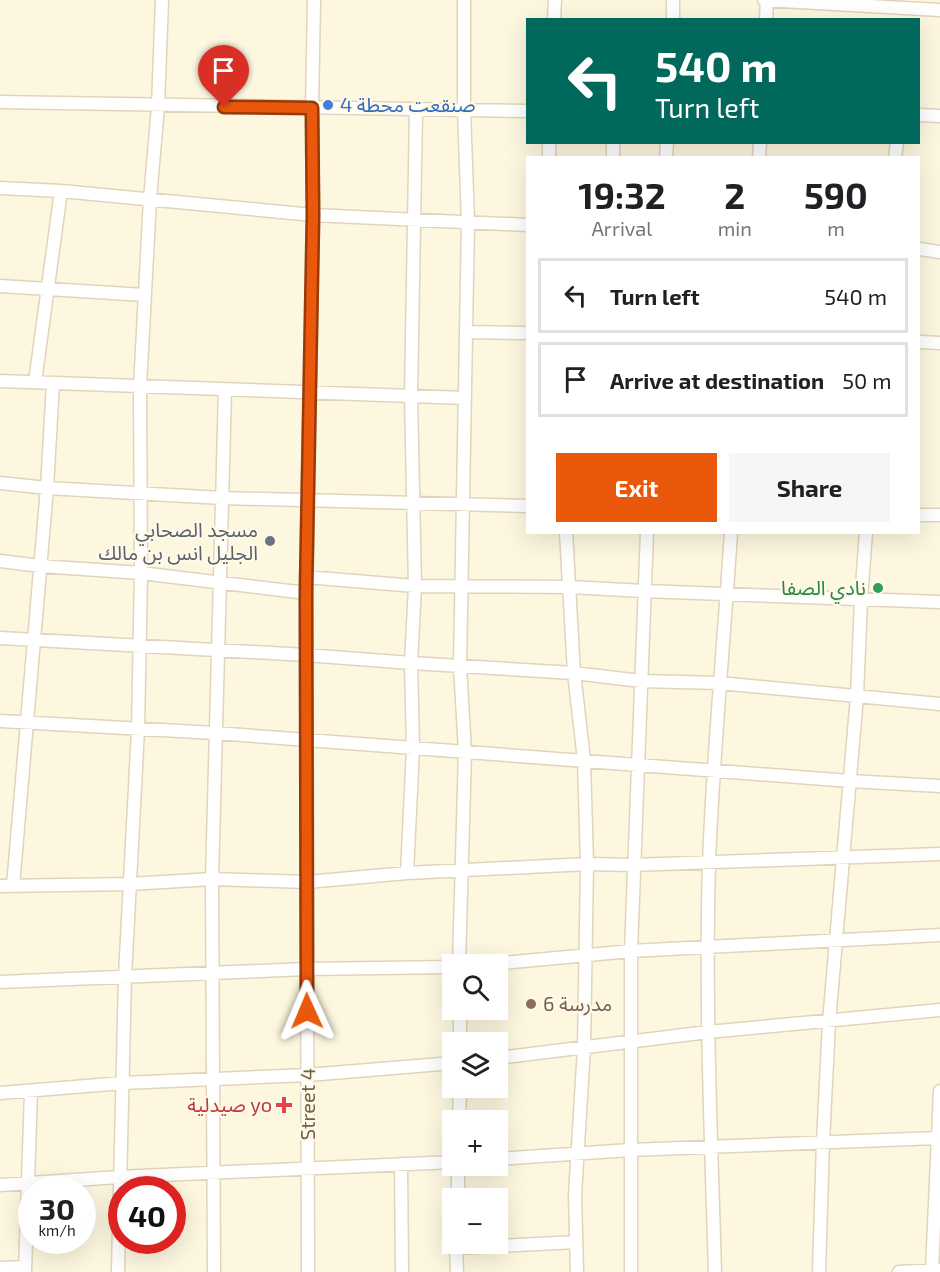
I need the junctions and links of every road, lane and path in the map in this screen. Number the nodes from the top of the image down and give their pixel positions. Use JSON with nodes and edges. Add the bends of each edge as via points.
{"nodes":[{"id":1,"x":162,"y":0,"type":"edge"},
{"id":2,"x":314,"y":0,"type":"edge"},
{"id":3,"x":464,"y":0,"type":"edge"},
{"id":4,"x":555,"y":0,"type":"edge"},
{"id":5,"x":673,"y":0,"type":"edge"},
{"id":6,"x":766,"y":0,"type":"edge"},
{"id":7,"x":940,"y":10,"type":"edge"},
{"id":8,"x":554,"y":18,"type":"edge"},
{"id":9,"x":673,"y":18,"type":"edge"},
{"id":10,"x":766,"y":18,"type":"edge"},
{"id":11,"x":0,"y":102,"type":"edge"},
{"id":12,"x":158,"y":106,"type":"junction"},
{"id":13,"x":312,"y":108,"type":"junction"},
{"id":14,"x":416,"y":110,"type":"junction"},
{"id":15,"x":464,"y":110,"type":"junction"},
{"id":16,"x":526,"y":111,"type":"edge"},
{"id":17,"x":920,"y":115,"type":"edge"},
{"id":18,"x":940,"y":116,"type":"edge"},
{"id":19,"x":0,"y":188,"type":"edge"},
{"id":20,"x":61,"y":191,"type":"junction"},
{"id":21,"x":150,"y":199,"type":"junction"},
{"id":22,"x":313,"y":215,"type":"junction"},
{"id":23,"x":414,"y":219,"type":"junction"},
{"id":24,"x":468,"y":222,"type":"junction"},
{"id":25,"x":526,"y":225,"type":"edge"},
{"id":26,"x":920,"y":249,"type":"edge"},
{"id":27,"x":940,"y":252,"type":"edge"},
{"id":28,"x":0,"y":286,"type":"edge"},
{"id":29,"x":47,"y":288,"type":"junction"},
{"id":30,"x":144,"y":295,"type":"junction"},
{"id":31,"x":466,"y":332,"type":"junction"},
{"id":32,"x":526,"y":333,"type":"edge"},
{"id":33,"x":920,"y":342,"type":"edge"},
{"id":34,"x":940,"y":344,"type":"edge"},
{"id":35,"x":0,"y":381,"type":"edge"},
{"id":36,"x":35,"y":382,"type":"junction"},
{"id":37,"x":53,"y":382,"type":"junction"},
{"id":38,"x":140,"y":387,"type":"junction"},
{"id":39,"x":225,"y":390,"type":"junction"},
{"id":40,"x":309,"y":392,"type":"junction"},
{"id":41,"x":411,"y":396,"type":"junction"},
{"id":42,"x":465,"y":398,"type":"junction"},
{"id":43,"x":0,"y":483,"type":"edge"},
{"id":44,"x":47,"y":488,"type":"junction"},
{"id":45,"x":140,"y":493,"type":"junction"},
{"id":46,"x":222,"y":498,"type":"junction"},
{"id":47,"x":306,"y":500,"type":"junction"},
{"id":48,"x":412,"y":504,"type":"junction"},
{"id":49,"x":463,"y":505,"type":"junction"},
{"id":50,"x":526,"y":506,"type":"edge"},
{"id":51,"x":920,"y":515,"type":"edge"},
{"id":52,"x":940,"y":515,"type":"edge"},
{"id":53,"x":567,"y":534,"type":"edge"},
{"id":54,"x":647,"y":534,"type":"edge"},
{"id":55,"x":731,"y":534,"type":"edge"},
{"id":56,"x":866,"y":534,"type":"edge"},
{"id":57,"x":0,"y":561,"type":"edge"},
{"id":58,"x":40,"y":566,"type":"junction"},
{"id":59,"x":141,"y":573,"type":"junction"},
{"id":60,"x":306,"y":577,"type":"junction"},
{"id":61,"x":219,"y":584,"type":"junction"},
{"id":62,"x":415,"y":586,"type":"junction"},
{"id":63,"x":570,"y":587,"type":"junction"},
{"id":64,"x":462,"y":588,"type":"junction"},
{"id":65,"x":644,"y":591,"type":"junction"},
{"id":66,"x":306,"y":592,"type":"junction"},
{"id":67,"x":727,"y":593,"type":"junction"},
{"id":68,"x":861,"y":600,"type":"junction"},
{"id":69,"x":940,"y":602,"type":"edge"},
{"id":70,"x":0,"y":638,"type":"edge"},
{"id":71,"x":33,"y":640,"type":"junction"},
{"id":72,"x":140,"y":646,"type":"junction"},
{"id":73,"x":219,"y":651,"type":"junction"},
{"id":74,"x":306,"y":655,"type":"junction"},
{"id":75,"x":411,"y":663,"type":"junction"},
{"id":76,"x":460,"y":666,"type":"junction"},
{"id":77,"x":574,"y":673,"type":"junction"},
{"id":78,"x":641,"y":681,"type":"junction"},
{"id":79,"x":719,"y":683,"type":"junction"},
{"id":80,"x":857,"y":696,"type":"junction"},
{"id":81,"x":940,"y":704,"type":"edge"},
{"id":82,"x":0,"y":721,"type":"edge"},
{"id":83,"x":27,"y":723,"type":"junction"},
{"id":84,"x":138,"y":730,"type":"junction"},
{"id":85,"x":215,"y":733,"type":"junction"},
{"id":86,"x":307,"y":741,"type":"junction"},
{"id":87,"x":412,"y":748,"type":"junction"},
{"id":88,"x":465,"y":752,"type":"junction"},
{"id":89,"x":584,"y":760,"type":"junction"},
{"id":90,"x":638,"y":765,"type":"junction"},
{"id":91,"x":715,"y":771,"type":"junction"},
{"id":92,"x":850,"y":781,"type":"junction"},
{"id":93,"x":940,"y":786,"type":"edge"},
{"id":94,"x":940,"y":854,"type":"edge"},
{"id":95,"x":845,"y":858,"type":"junction"},
{"id":96,"x":709,"y":862,"type":"junction"},
{"id":97,"x":587,"y":864,"type":"junction"},
{"id":98,"x":633,"y":865,"type":"junction"},
{"id":99,"x":461,"y":870,"type":"junction"},
{"id":100,"x":407,"y":873,"type":"junction"},
{"id":101,"x":212,"y":879,"type":"junction"},
{"id":102,"x":307,"y":882,"type":"junction"},
{"id":103,"x":130,"y":884,"type":"junction"},
{"id":104,"x":0,"y":886,"type":"edge"},
{"id":105,"x":13,"y":886,"type":"junction"},
{"id":106,"x":940,"y":935,"type":"edge"},
{"id":107,"x":837,"y":940,"type":"junction"},
{"id":108,"x":708,"y":948,"type":"junction"},
{"id":109,"x":631,"y":951,"type":"junction"},
{"id":110,"x":459,"y":954,"type":"edge"},
{"id":111,"x":586,"y":957,"type":"junction"},
{"id":112,"x":508,"y":963,"type":"edge"},
{"id":113,"x":442,"y":968,"type":"edge"},
{"id":114,"x":306,"y":969,"type":"junction"},
{"id":115,"x":212,"y":973,"type":"junction"},
{"id":116,"x":125,"y":976,"type":"junction"},
{"id":117,"x":0,"y":982,"type":"edge"},
{"id":118,"x":940,"y":1010,"type":"edge"},
{"id":119,"x":829,"y":1022,"type":"junction"},
{"id":120,"x":708,"y":1032,"type":"junction"},
{"id":121,"x":630,"y":1042,"type":"junction"},
{"id":122,"x":584,"y":1048,"type":"junction"},
{"id":123,"x":508,"y":1057,"type":"edge"},
{"id":124,"x":442,"y":1064,"type":"edge"},
{"id":125,"x":308,"y":1075,"type":"junction"},
{"id":126,"x":213,"y":1078,"type":"junction"},
{"id":127,"x":123,"y":1083,"type":"junction"},
{"id":128,"x":31,"y":1090,"type":"junction"},
{"id":129,"x":940,"y":1091,"type":"edge"},
{"id":130,"x":0,"y":1094,"type":"edge"},
{"id":131,"x":938,"y":1138,"type":"junction"},
{"id":132,"x":823,"y":1142,"type":"junction"},
{"id":133,"x":711,"y":1147,"type":"junction"},
{"id":134,"x":630,"y":1150,"type":"junction"},
{"id":135,"x":577,"y":1155,"type":"junction"},
{"id":136,"x":508,"y":1158,"type":"edge"},
{"id":137,"x":442,"y":1162,"type":"edge"},
{"id":138,"x":401,"y":1164,"type":"junction"},
{"id":139,"x":309,"y":1168,"type":"junction"},
{"id":140,"x":213,"y":1173,"type":"junction"},
{"id":141,"x":29,"y":1176,"type":"edge"},
{"id":142,"x":119,"y":1176,"type":"edge"},
{"id":143,"x":142,"y":1176,"type":"edge"},
{"id":144,"x":18,"y":1184,"type":"edge"},
{"id":145,"x":0,"y":1185,"type":"edge"},
{"id":146,"x":576,"y":1242,"type":"junction"},
{"id":147,"x":508,"y":1244,"type":"edge"},
{"id":148,"x":26,"y":1254,"type":"edge"},
{"id":149,"x":118,"y":1254,"type":"edge"},
{"id":150,"x":456,"y":1254,"type":"edge"},
{"id":151,"x":0,"y":1268,"type":"edge"},
{"id":152,"x":25,"y":1270,"type":"edge"},
{"id":153,"x":936,"y":1270,"type":"edge"},
{"id":154,"x":118,"y":1272,"type":"edge"},
{"id":155,"x":214,"y":1272,"type":"edge"},
{"id":156,"x":308,"y":1272,"type":"edge"},
{"id":157,"x":402,"y":1272,"type":"edge"},
{"id":158,"x":457,"y":1272,"type":"edge"},
{"id":159,"x":577,"y":1272,"type":"edge"},
{"id":160,"x":631,"y":1272,"type":"edge"},
{"id":161,"x":715,"y":1272,"type":"edge"},
{"id":162,"x":819,"y":1272,"type":"edge"},
{"id":163,"x":899,"y":1272,"type":"edge"}],
"edges":[{"from":1,"to":12,"type":"street"},
{"from":2,"to":13,"type":"street","name":"Street 4"},
{"from":3,"to":15,"type":"street"},
{"from":4,"to":8,"type":"street"},
{"from":5,"to":9,"type":"street"},
{"from":6,"to":7,"type":"street"},
{"from":6,"to":10,"type":"street"},
{"from":11,"to":12,"type":"street"},
{"from":12,"to":13,"type":"street"},
{"from":12,"to":21,"type":"street"},
{"from":13,"to":14,"type":"street"},
{"from":13,"to":22,"type":"street","name":"Street 4"},
{"from":14,"to":15,"type":"street"},
{"from":14,"to":23,"type":"street"},
{"from":15,"to":16,"type":"street"},
{"from":15,"to":24,"type":"street"},
{"from":17,"to":18,"type":"street"},
{"from":19,"to":20,"type":"street"},
{"from":20,"to":21,"type":"street"},
{"from":20,"to":29,"type":"street"},
{"from":21,"to":22,"type":"street"},
{"from":21,"to":30,"type":"street"},
{"from":22,"to":23,"type":"street"},
{"from":22,"to":40,"type":"street","name":"Street 4"},
{"from":23,"to":24,"type":"street"},
{"from":23,"to":41,"type":"street"},
{"from":24,"to":25,"type":"street"},
{"from":24,"to":31,"type":"street"},
{"from":26,"to":27,"type":"street"},
{"from":28,"to":29,"type":"street"},
{"from":29,"to":30,"type":"street"},
{"from":29,"to":36,"type":"street"},
{"from":30,"to":38,"type":"street"},
{"from":31,"to":32,"type":"street"},
{"from":31,"to":42,"type":"street"},
{"from":33,"to":34,"type":"street"},
{"from":35,"to":36,"type":"street"},
{"from":36,"to":37,"type":"street"},
{"from":37,"to":38,"type":"street"},
{"from":37,"to":44,"type":"street"},
{"from":38,"to":39,"type":"street"},
{"from":38,"to":45,"type":"street"},
{"from":39,"to":40,"type":"street"},
{"from":39,"to":46,"type":"street"},
{"from":40,"to":41,"type":"street"},
{"from":40,"to":47,"type":"street","name":"Street 4"},
{"from":41,"to":42,"type":"street"},
{"from":41,"to":48,"type":"street"},
{"from":42,"to":49,"type":"street"},
{"from":43,"to":44,"type":"street"},
{"from":44,"to":45,"type":"street"},
{"from":44,"to":58,"type":"street"},
{"from":45,"to":46,"type":"street"},
{"from":45,"to":59,"type":"street"},
{"from":46,"to":47,"type":"street"},
{"from":46,"to":61,"type":"street"},
{"from":47,"to":48,"type":"street"},
{"from":47,"to":60,"type":"street","name":"Street 4"},
{"from":48,"to":49,"type":"street"},
{"from":48,"to":62,"type":"street"},
{"from":49,"to":50,"type":"street"},
{"from":49,"to":64,"type":"street"},
{"from":51,"to":52,"type":"street"},
{"from":53,"to":63,"type":"street"},
{"from":54,"to":65,"type":"street"},
{"from":55,"to":67,"type":"street"},
{"from":56,"to":68,"type":"street"},
{"from":57,"to":58,"type":"street"},
{"from":58,"to":59,"type":"street"},
{"from":58,"to":71,"type":"street"},
{"from":59,"to":61,"type":"street"},
{"from":59,"to":72,"type":"street"},
{"from":60,"to":62,"type":"street"},
{"from":60,"to":66,"type":"street","name":"Street 4"},
{"from":61,"to":66,"type":"street"},
{"from":61,"to":73,"type":"street"},
{"from":62,"to":64,"type":"street"},
{"from":62,"to":75,"type":"street"},
{"from":63,"to":64,"type":"street"},
{"from":63,"to":65,"type":"street"},
{"from":63,"to":77,"type":"street"},
{"from":64,"to":76,"type":"street"},
{"from":65,"to":67,"type":"street"},
{"from":65,"to":78,"type":"street"},
{"from":66,"to":74,"type":"street","name":"Street 4"},
{"from":67,"to":68,"type":"street"},
{"from":67,"to":79,"type":"street"},
{"from":68,"to":69,"type":"street"},
{"from":68,"to":80,"type":"street"},
{"from":70,"to":71,"type":"street"},
{"from":71,"to":72,"type":"street"},
{"from":71,"to":83,"type":"street"},
{"from":72,"to":73,"type":"street"},
{"from":72,"to":84,"type":"street"},
{"from":73,"to":74,"type":"street"},
{"from":73,"to":85,"type":"street"},
{"from":74,"to":75,"type":"street"},
{"from":74,"to":86,"type":"street","name":"Street 4"},
{"from":75,"to":76,"type":"street"},
{"from":75,"to":87,"type":"street"},
{"from":76,"to":77,"type":"street"},
{"from":76,"to":88,"type":"street"},
{"from":77,"to":78,"type":"street"},
{"from":77,"to":89,"type":"street"},
{"from":78,"to":79,"type":"street"},
{"from":78,"to":90,"type":"street"},
{"from":79,"to":80,"type":"street"},
{"from":79,"to":91,"type":"street"},
{"from":80,"to":81,"type":"street"},
{"from":80,"to":92,"type":"street"},
{"from":82,"to":83,"type":"street"},
{"from":83,"to":84,"type":"street"},
{"from":83,"to":105,"type":"street"},
{"from":84,"to":85,"type":"street"},
{"from":84,"to":103,"type":"street"},
{"from":85,"to":86,"type":"street"},
{"from":85,"to":101,"type":"street"},
{"from":86,"to":87,"type":"street"},
{"from":86,"to":102,"type":"street","name":"Street 4"},
{"from":87,"to":88,"type":"street"},
{"from":87,"to":100,"type":"street"},
{"from":88,"to":89,"type":"street"},
{"from":88,"to":99,"type":"street"},
{"from":89,"to":90,"type":"street"},
{"from":89,"to":97,"type":"street"},
{"from":90,"to":91,"type":"street"},
{"from":90,"to":98,"type":"street"},
{"from":91,"to":92,"type":"street"},
{"from":91,"to":96,"type":"street"},
{"from":92,"to":93,"type":"street"},
{"from":92,"to":95,"type":"street"},
{"from":94,"to":95,"type":"street"},
{"from":95,"to":96,"type":"street"},
{"from":95,"to":107,"type":"street"},
{"from":96,"to":98,"type":"street"},
{"from":96,"to":108,"type":"street"},
{"from":97,"to":98,"type":"street"},
{"from":97,"to":99,"type":"street"},
{"from":97,"to":111,"type":"street"},
{"from":98,"to":109,"type":"street"},
{"from":99,"to":100,"type":"street"},
{"from":99,"to":110,"type":"street"},
{"from":100,"to":102,"type":"street"},
{"from":101,"to":102,"type":"street"},
{"from":101,"to":103,"type":"street"},
{"from":101,"to":115,"type":"street"},
{"from":102,"to":114,"type":"street","name":"Street 4"},
{"from":103,"to":105,"type":"street"},
{"from":103,"to":116,"type":"street"},
{"from":104,"to":105,"type":"street"},
{"from":106,"to":107,"type":"street"},
{"from":107,"to":108,"type":"street"},
{"from":107,"to":119,"type":"street"},
{"from":108,"to":109,"type":"street"},
{"from":108,"to":120,"type":"street"},
{"from":109,"to":111,"type":"street"},
{"from":109,"to":121,"type":"street"},
{"from":111,"to":112,"type":"street"},
{"from":111,"to":122,"type":"street"},
{"from":113,"to":114,"type":"street"},
{"from":114,"to":115,"type":"street"},
{"from":114,"to":125,"type":"street","name":"Street 4"},
{"from":115,"to":116,"type":"street"},
{"from":115,"to":126,"type":"street"},
{"from":116,"to":117,"type":"street"},
{"from":116,"to":127,"type":"street"},
{"from":118,"to":119,"type":"street"},
{"from":119,"to":120,"type":"street"},
{"from":119,"to":132,"type":"street"},
{"from":120,"to":121,"type":"street"},
{"from":120,"to":133,"type":"street"},
{"from":121,"to":122,"type":"street"},
{"from":121,"to":134,"type":"street"},
{"from":122,"to":123,"type":"street"},
{"from":122,"to":135,"type":"street"},
{"from":124,"to":125,"type":"street"},
{"from":125,"to":126,"type":"street"},
{"from":125,"to":139,"type":"street","name":"Street 4"},
{"from":126,"to":127,"type":"street"},
{"from":126,"to":140,"type":"street"},
{"from":127,"to":128,"type":"street"},
{"from":127,"to":142,"type":"street"},
{"from":128,"to":130,"type":"street"},
{"from":128,"to":141,"type":"street"},
{"from":129,"to":131,"type":"street"},
{"from":131,"to":132,"type":"street"},
{"from":131,"to":153,"type":"street"},
{"from":132,"to":133,"type":"street"},
{"from":132,"to":162,"type":"street"},
{"from":133,"to":134,"type":"street"},
{"from":133,"to":161,"type":"street"},
{"from":134,"to":135,"type":"street"},
{"from":134,"to":160,"type":"street"},
{"from":135,"to":136,"type":"street"},
{"from":135,"to":146,"type":"street"},
{"from":137,"to":138,"type":"street"},
{"from":138,"to":139,"type":"street"},
{"from":138,"to":157,"type":"street"},
{"from":139,"to":140,"type":"street"},
{"from":139,"to":156,"type":"street","name":"Street 4"},
{"from":140,"to":143,"type":"street"},
{"from":140,"to":155,"type":"street"},
{"from":144,"to":145,"type":"street"},
{"from":146,"to":147,"type":"street"},
{"from":146,"to":159,"type":"street"},
{"from":148,"to":152,"type":"street"},
{"from":149,"to":154,"type":"street"},
{"from":150,"to":158,"type":"street"},
{"from":151,"to":152,"type":"street"},
{"from":153,"to":163,"type":"street"}]}
